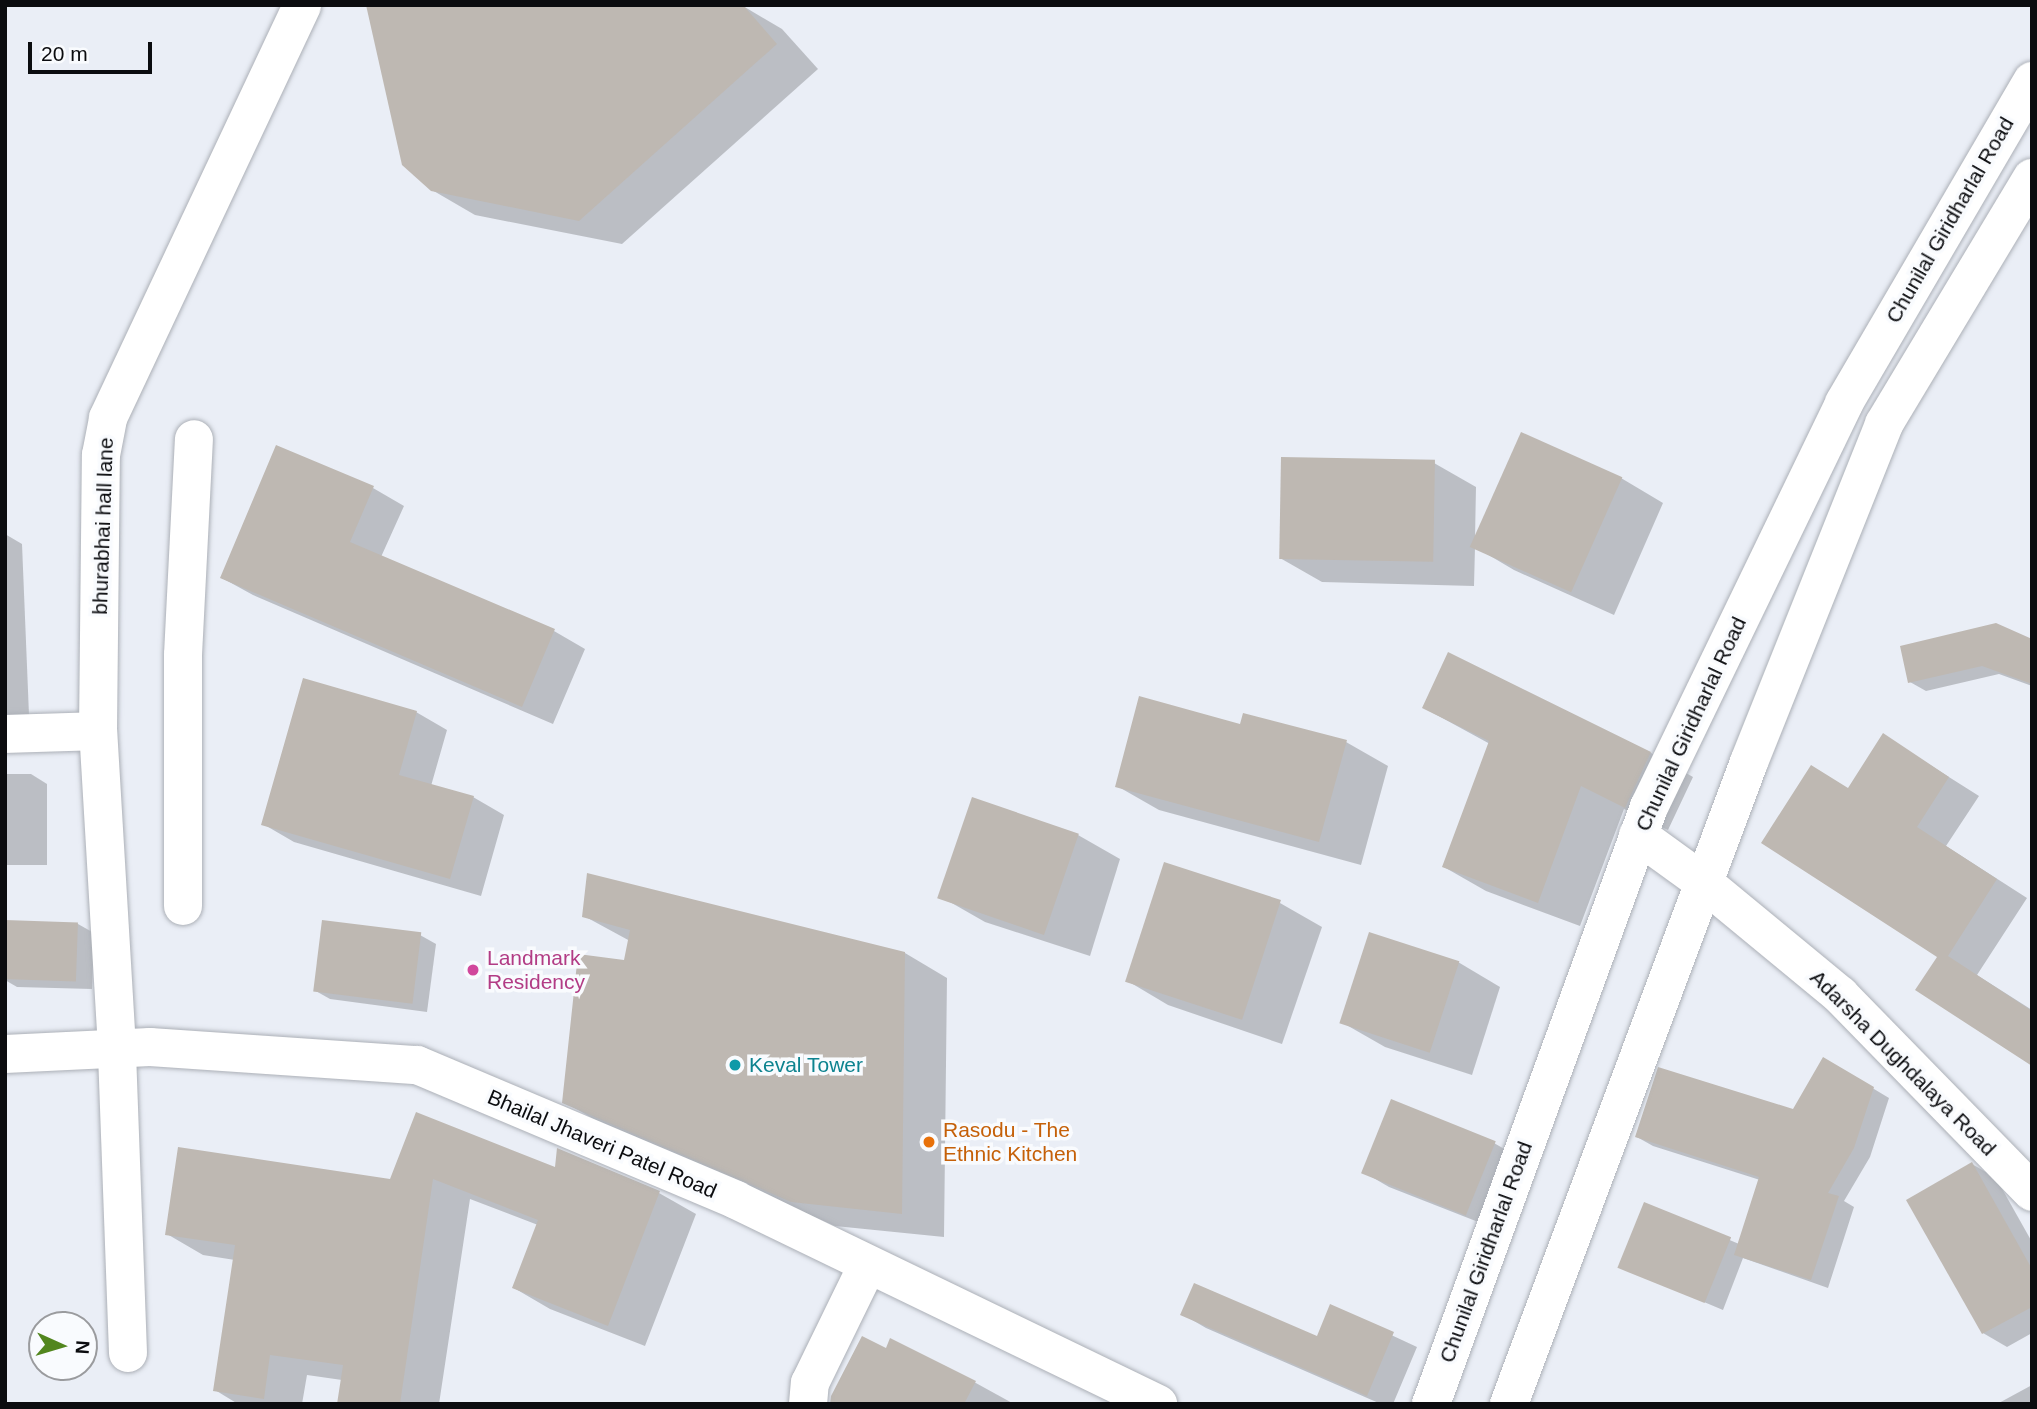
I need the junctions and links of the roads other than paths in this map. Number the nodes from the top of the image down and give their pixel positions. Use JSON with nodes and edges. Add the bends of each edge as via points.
{"nodes":[{"id":1,"x":302,"y":5,"type":"edge"},
{"id":2,"x":2032,"y":81,"type":"edge"},
{"id":3,"x":2032,"y":178,"type":"edge"},
{"id":4,"x":194,"y":439,"type":"dead end"},
{"id":5,"x":98,"y":732,"type":"junction"},
{"id":6,"x":5,"y":734,"type":"edge"},
{"id":7,"x":1638,"y":835,"type":"junction"},
{"id":8,"x":1703,"y":882,"type":"junction"},
{"id":9,"x":183,"y":906,"type":"dead end"},
{"id":10,"x":117,"y":1048,"type":"junction"},
{"id":11,"x":5,"y":1054,"type":"edge"},
{"id":12,"x":2032,"y":1192,"type":"edge"},
{"id":13,"x":868,"y":1264,"type":"junction"},
{"id":14,"x":128,"y":1353,"type":"dead end"},
{"id":15,"x":1146,"y":1401,"type":"edge"},
{"id":16,"x":808,"y":1404,"type":"edge"},
{"id":17,"x":1431,"y":1404,"type":"edge"},
{"id":18,"x":1509,"y":1404,"type":"edge"}],
"edges":[{"from":1,"to":5,"type":"street","name":"bhurabhai hall lane","via":[[108,418],[101,455]]},
{"from":2,"to":7,"type":"street","name":"Chunilal Giridharlal Road","via":[[1844,403]]},
{"from":3,"to":8,"type":"street","via":[[1884,424]]},
{"from":4,"to":9,"type":"street","via":[[183,655]]},
{"from":5,"to":6,"type":"street"},
{"from":5,"to":10,"type":"street","name":"bhurabhai hall lane"},
{"from":7,"to":8,"type":"street","name":"Adarsha Dughdalaya Road"},
{"from":7,"to":17,"type":"street","name":"Chunilal Giridharlal Road"},
{"from":8,"to":12,"type":"street","name":"Adarsha Dughdalaya Road","via":[[1840,995]]},
{"from":8,"to":18,"type":"street"},
{"from":10,"to":11,"type":"street","name":"Bhailal Jhaveri Patel Road"},
{"from":10,"to":13,"type":"street","name":"Bhailal Jhaveri Patel Road","via":[[150,1046],[416,1065],[736,1200]]},
{"from":10,"to":14,"type":"street","name":"bhurabhai hall lane"},
{"from":13,"to":15,"type":"street","name":"Bhailal Jhaveri Patel Road"},
{"from":13,"to":16,"type":"street","via":[[810,1382]]}]}
